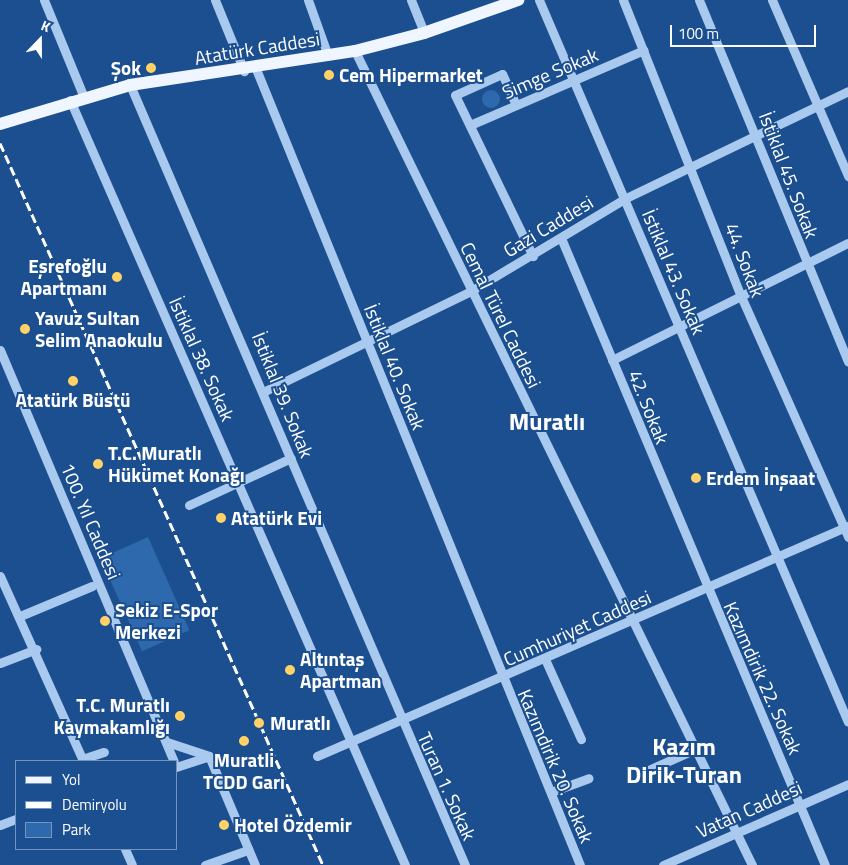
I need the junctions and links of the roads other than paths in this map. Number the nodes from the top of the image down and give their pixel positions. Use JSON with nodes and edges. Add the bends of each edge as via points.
{"nodes":[{"id":1,"x":215,"y":0,"type":"edge"},
{"id":2,"x":308,"y":0,"type":"edge"},
{"id":3,"x":411,"y":0,"type":"edge"},
{"id":4,"x":518,"y":0,"type":"edge"},
{"id":5,"x":539,"y":0,"type":"edge"},
{"id":6,"x":623,"y":0,"type":"edge"},
{"id":7,"x":699,"y":0,"type":"edge"},
{"id":8,"x":772,"y":0,"type":"edge"},
{"id":9,"x":48,"y":1,"type":"edge"},
{"id":10,"x":498,"y":4,"type":"edge"},
{"id":11,"x":424,"y":33,"type":"junction"},
{"id":12,"x":644,"y":50,"type":"junction"},
{"id":13,"x":355,"y":51,"type":"junction"},
{"id":14,"x":328,"y":56,"type":"junction"},
{"id":15,"x":250,"y":70,"type":"junction"},
{"id":16,"x":574,"y":81,"type":"junction"},
{"id":17,"x":130,"y":84,"type":"junction"},
{"id":18,"x":848,"y":91,"type":"edge"},
{"id":19,"x":83,"y":95,"type":"junction"},
{"id":20,"x":70,"y":100,"type":"junction"},
{"id":21,"x":815,"y":104,"type":"junction"},
{"id":22,"x":516,"y":106,"type":"junction"},
{"id":23,"x":0,"y":124,"type":"edge"},
{"id":24,"x":470,"y":125,"type":"junction"},
{"id":25,"x":757,"y":133,"type":"junction"},
{"id":26,"x":692,"y":165,"type":"junction"},
{"id":27,"x":848,"y":176,"type":"edge"},
{"id":28,"x":626,"y":198,"type":"junction"},
{"id":29,"x":561,"y":238,"type":"junction"},
{"id":30,"x":848,"y":243,"type":"edge"},
{"id":31,"x":533,"y":256,"type":"junction"},
{"id":32,"x":804,"y":263,"type":"junction"},
{"id":33,"x":471,"y":290,"type":"junction"},
{"id":34,"x":740,"y":294,"type":"junction"},
{"id":35,"x":679,"y":328,"type":"junction"},
{"id":36,"x":368,"y":343,"type":"junction"},
{"id":37,"x":0,"y":350,"type":"edge"},
{"id":38,"x":612,"y":360,"type":"junction"},
{"id":39,"x":848,"y":361,"type":"edge"},
{"id":40,"x":265,"y":391,"type":"junction"},
{"id":41,"x":291,"y":458,"type":"junction"},
{"id":42,"x":238,"y":482,"type":"junction"},
{"id":43,"x":189,"y":505,"type":"dead end"},
{"id":44,"x":846,"y":527,"type":"edge"},
{"id":45,"x":848,"y":537,"type":"edge"},
{"id":46,"x":776,"y":557,"type":"junction"},
{"id":47,"x":0,"y":576,"type":"edge"},
{"id":48,"x":92,"y":586,"type":"dead end"},
{"id":49,"x":706,"y":588,"type":"junction"},
{"id":50,"x":20,"y":616,"type":"junction"},
{"id":51,"x":633,"y":620,"type":"junction"},
{"id":52,"x":36,"y":649,"type":"junction"},
{"id":53,"x":545,"y":659,"type":"junction"},
{"id":54,"x":0,"y":664,"type":"edge"},
{"id":55,"x":502,"y":679,"type":"junction"},
{"id":56,"x":400,"y":721,"type":"junction"},
{"id":57,"x":848,"y":722,"type":"edge"},
{"id":58,"x":581,"y":739,"type":"dead end"},
{"id":59,"x":167,"y":742,"type":"junction"},
{"id":60,"x":350,"y":742,"type":"junction"},
{"id":61,"x":698,"y":748,"type":"junction"},
{"id":62,"x":104,"y":752,"type":"dead end"},
{"id":63,"x":209,"y":756,"type":"junction"},
{"id":64,"x":317,"y":756,"type":"dead end"},
{"id":65,"x":83,"y":760,"type":"edge"},
{"id":66,"x":174,"y":760,"type":"edge"},
{"id":67,"x":178,"y":765,"type":"edge"},
{"id":68,"x":646,"y":772,"type":"dead end"},
{"id":69,"x":589,"y":778,"type":"dead end"},
{"id":70,"x":848,"y":784,"type":"edge"},
{"id":71,"x":551,"y":792,"type":"junction"},
{"id":72,"x":801,"y":804,"type":"junction"},
{"id":73,"x":15,"y":819,"type":"edge"},
{"id":74,"x":0,"y":825,"type":"edge"},
{"id":75,"x":739,"y":832,"type":"junction"},
{"id":76,"x":126,"y":850,"type":"edge"},
{"id":77,"x":248,"y":850,"type":"junction"},
{"id":78,"x":132,"y":865,"type":"edge"},
{"id":79,"x":205,"y":865,"type":"edge"},
{"id":80,"x":255,"y":865,"type":"edge"},
{"id":81,"x":405,"y":865,"type":"edge"},
{"id":82,"x":465,"y":865,"type":"edge"},
{"id":83,"x":580,"y":865,"type":"edge"},
{"id":84,"x":663,"y":865,"type":"edge"},
{"id":85,"x":752,"y":865,"type":"edge"},
{"id":86,"x":825,"y":865,"type":"edge"}],
"edges":[{"from":1,"to":15,"type":"street","name":"İstiklal 40. Sokak"},
{"from":2,"to":14,"type":"street"},
{"from":3,"to":11,"type":"street"},
{"from":4,"to":10,"type":"main road","name":"Atatürk Caddesi"},
{"from":5,"to":16,"type":"street","name":"İstiklal 43. Sokak"},
{"from":6,"to":12,"type":"street","name":"44. Sokak"},
{"from":7,"to":25,"type":"street","name":"İstiklal 45. Sokak"},
{"from":8,"to":21,"type":"street"},
{"from":9,"to":19,"type":"street"},
{"from":10,"to":11,"type":"main road","name":"Atatürk Caddesi"},
{"from":11,"to":13,"type":"main road","name":"Atatürk Caddesi"},
{"from":12,"to":16,"type":"street","name":"Simge Sokak"},
{"from":12,"to":26,"type":"street","name":"44. Sokak"},
{"from":13,"to":14,"type":"main road","name":"Atatürk Caddesi"},
{"from":13,"to":33,"type":"street","name":"Cemal Türel Caddesi"},
{"from":14,"to":15,"type":"main road","name":"Atatürk Caddesi"},
{"from":15,"to":17,"type":"main road","name":"Atatürk Caddesi"},
{"from":15,"to":36,"type":"street","name":"İstiklal 40. Sokak"},
{"from":16,"to":22,"type":"street","name":"Simge Sokak"},
{"from":16,"to":28,"type":"street","name":"İstiklal 43. Sokak"},
{"from":17,"to":19,"type":"main road","name":"Atatürk Caddesi"},
{"from":17,"to":40,"type":"street","name":"İstiklal 39. Sokak"},
{"from":18,"to":21,"type":"street","name":"Gazi Caddesi"},
{"from":19,"to":20,"type":"main road","name":"Atatürk Caddesi"},
{"from":20,"to":23,"type":"main road","name":"Atatürk Caddesi"},
{"from":20,"to":42,"type":"street","name":"İstiklal 38. Sokak"},
{"from":21,"to":25,"type":"street","name":"Gazi Caddesi"},
{"from":21,"to":27,"type":"street"},
{"from":22,"to":24,"type":"street","name":"Simge Sokak"},
{"from":22,"to":24,"type":"street","via":[[502,74],[455,95]]},
{"from":24,"to":31,"type":"street"},
{"from":25,"to":26,"type":"street","name":"Gazi Caddesi"},
{"from":25,"to":32,"type":"street","name":"İstiklal 45. Sokak"},
{"from":26,"to":28,"type":"street","name":"Gazi Caddesi"},
{"from":26,"to":34,"type":"street","name":"44. Sokak"},
{"from":28,"to":29,"type":"street","name":"Gazi Caddesi"},
{"from":28,"to":35,"type":"street","name":"İstiklal 43. Sokak"},
{"from":29,"to":31,"type":"street","name":"Gazi Caddesi"},
{"from":29,"to":38,"type":"street","name":"42. Sokak"},
{"from":30,"to":32,"type":"street"},
{"from":31,"to":33,"type":"street","name":"Gazi Caddesi"},
{"from":32,"to":34,"type":"street"},
{"from":32,"to":39,"type":"street","name":"İstiklal 45. Sokak"},
{"from":33,"to":36,"type":"street","name":"Gazi Caddesi"},
{"from":33,"to":51,"type":"street","name":"Cemal Türel Caddesi"},
{"from":34,"to":35,"type":"street"},
{"from":34,"to":44,"type":"street","name":"44. Sokak"},
{"from":35,"to":38,"type":"street"},
{"from":35,"to":46,"type":"street","name":"İstiklal 43. Sokak"},
{"from":36,"to":40,"type":"street","name":"Gazi Caddesi"},
{"from":36,"to":55,"type":"street","name":"İstiklal 40. Sokak"},
{"from":37,"to":59,"type":"street","name":"100. Yıl Caddesi"},
{"from":38,"to":49,"type":"street","name":"42. Sokak"},
{"from":40,"to":41,"type":"street","name":"İstiklal 39. Sokak"},
{"from":41,"to":42,"type":"street"},
{"from":41,"to":56,"type":"street","name":"İstiklal 39. Sokak"},
{"from":42,"to":43,"type":"street"},
{"from":42,"to":60,"type":"street","name":"İstiklal 38. Sokak"},
{"from":44,"to":45,"type":"street","name":"44. Sokak"},
{"from":44,"to":46,"type":"street","name":"Cumhuriyet Caddesi"},
{"from":46,"to":49,"type":"street","name":"Cumhuriyet Caddesi"},
{"from":46,"to":57,"type":"street","name":"İstiklal 43. Sokak"},
{"from":47,"to":50,"type":"street"},
{"from":48,"to":50,"type":"street"},
{"from":49,"to":51,"type":"street","name":"Cumhuriyet Caddesi"},
{"from":49,"to":72,"type":"street","name":"Kazımdirik 22. Sokak"},
{"from":50,"to":52,"type":"street"},
{"from":51,"to":53,"type":"street","name":"Cumhuriyet Caddesi"},
{"from":51,"to":61,"type":"street","name":"Cemal Türel Caddesi"},
{"from":52,"to":54,"type":"street"},
{"from":52,"to":65,"type":"street"},
{"from":53,"to":55,"type":"street","name":"Cumhuriyet Caddesi"},
{"from":53,"to":58,"type":"street"},
{"from":55,"to":56,"type":"street","name":"Cumhuriyet Caddesi"},
{"from":55,"to":71,"type":"street","name":"Kazımdirik 20. Sokak"},
{"from":56,"to":60,"type":"street","name":"Cumhuriyet Caddesi"},
{"from":56,"to":82,"type":"street","name":"Turan 1. Sokak"},
{"from":59,"to":63,"type":"street"},
{"from":59,"to":66,"type":"street","name":"100. Yıl Caddesi"},
{"from":60,"to":64,"type":"street","name":"Cumhuriyet Caddesi"},
{"from":60,"to":81,"type":"street","name":"İstiklal 38. Sokak"},
{"from":61,"to":68,"type":"street"},
{"from":61,"to":75,"type":"street","name":"Cemal Türel Caddesi"},
{"from":62,"to":65,"type":"street"},
{"from":63,"to":67,"type":"street"},
{"from":63,"to":77,"type":"street"},
{"from":69,"to":71,"type":"street"},
{"from":70,"to":72,"type":"street","name":"Vatan Caddesi"},
{"from":71,"to":83,"type":"street","name":"Kazımdirik 20. Sokak"},
{"from":72,"to":75,"type":"street","name":"Vatan Caddesi"},
{"from":72,"to":86,"type":"street","name":"Kazımdirik 22. Sokak"},
{"from":73,"to":74,"type":"street"},
{"from":75,"to":84,"type":"street","name":"Vatan Caddesi"},
{"from":75,"to":85,"type":"street","name":"Cemal Türel Caddesi"},
{"from":76,"to":78,"type":"street"},
{"from":77,"to":79,"type":"street"},
{"from":77,"to":80,"type":"street"}]}
